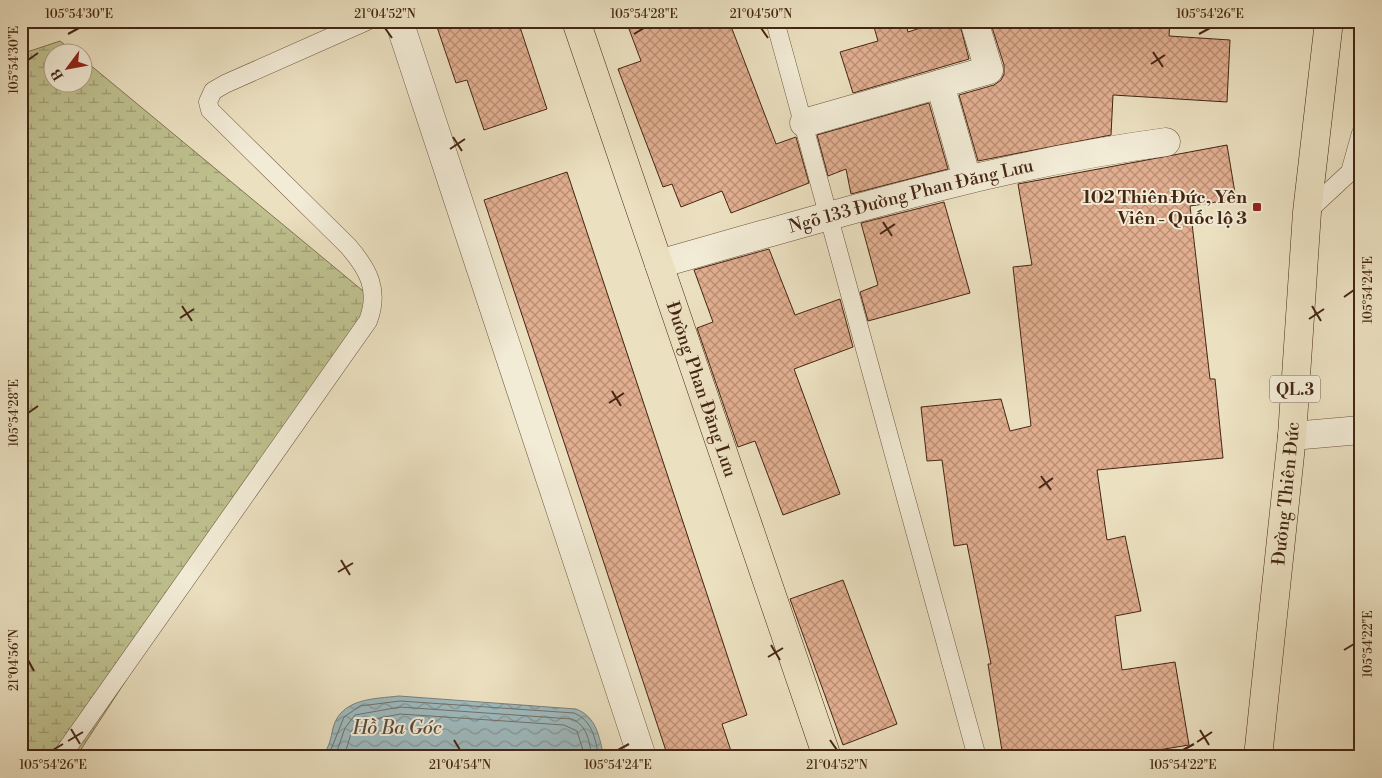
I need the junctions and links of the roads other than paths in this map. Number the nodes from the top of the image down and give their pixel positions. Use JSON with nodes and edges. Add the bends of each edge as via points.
{"nodes":[{"id":1,"x":367,"y":21,"type":"edge"},
{"id":2,"x":399,"y":21,"type":"edge"},
{"id":3,"x":576,"y":21,"type":"edge"},
{"id":4,"x":775,"y":21,"type":"edge"},
{"id":5,"x":974,"y":21,"type":"edge"},
{"id":6,"x":1329,"y":21,"type":"edge"},
{"id":7,"x":940,"y":84,"type":"junction"},
{"id":8,"x":804,"y":123,"type":"junction"},
{"id":9,"x":1361,"y":133,"type":"edge"},
{"id":10,"x":1166,"y":142,"type":"dead end"},
{"id":11,"x":1355,"y":170,"type":"edge"},
{"id":12,"x":967,"y":179,"type":"junction"},
{"id":13,"x":1307,"y":212,"type":"junction"},
{"id":14,"x":829,"y":214,"type":"junction"},
{"id":15,"x":659,"y":264,"type":"junction"},
{"id":16,"x":1361,"y":430,"type":"edge"},
{"id":17,"x":1292,"y":436,"type":"junction"},
{"id":18,"x":61,"y":757,"type":"edge"},
{"id":19,"x":642,"y":757,"type":"edge"},
{"id":20,"x":827,"y":757,"type":"edge"},
{"id":21,"x":977,"y":757,"type":"edge"},
{"id":22,"x":1258,"y":757,"type":"edge"}],
"edges":[{"from":1,"to":18,"type":"lane","via":[[225,84],[213,91],[208,102],[210,110],[365,266],[373,286],[374,300],[368,321]]},
{"from":2,"to":19,"type":"street"},
{"from":3,"to":15,"type":"main road","name":"Đường Phan Đăng Lưu"},
{"from":4,"to":8,"type":"lane"},
{"from":5,"to":7,"type":"street","via":[[989,70]]},
{"from":6,"to":13,"type":"main road","name":"Đường Thiên Đức","number":"QL.3"},
{"from":7,"to":8,"type":"street"},
{"from":7,"to":12,"type":"street"},
{"from":8,"to":14,"type":"lane"},
{"from":9,"to":11,"type":"lane"},
{"from":10,"to":12,"type":"street","name":"Ngõ 133 Đường Phan Đăng Lưu","via":[[1095,151]]},
{"from":11,"to":13,"type":"lane"},
{"from":12,"to":14,"type":"street","name":"Ngõ 133 Đường Phan Đăng Lưu"},
{"from":13,"to":17,"type":"main road","name":"Đường Thiên Đức","number":"QL.3"},
{"from":14,"to":15,"type":"street","name":"Ngõ 133 Đường Phan Đăng Lưu"},
{"from":14,"to":21,"type":"lane"},
{"from":15,"to":20,"type":"main road","name":"Đường Phan Đăng Lưu"},
{"from":16,"to":17,"type":"street"},
{"from":17,"to":22,"type":"main road","name":"Đường Thiên Đức","number":"QL.3"}]}
